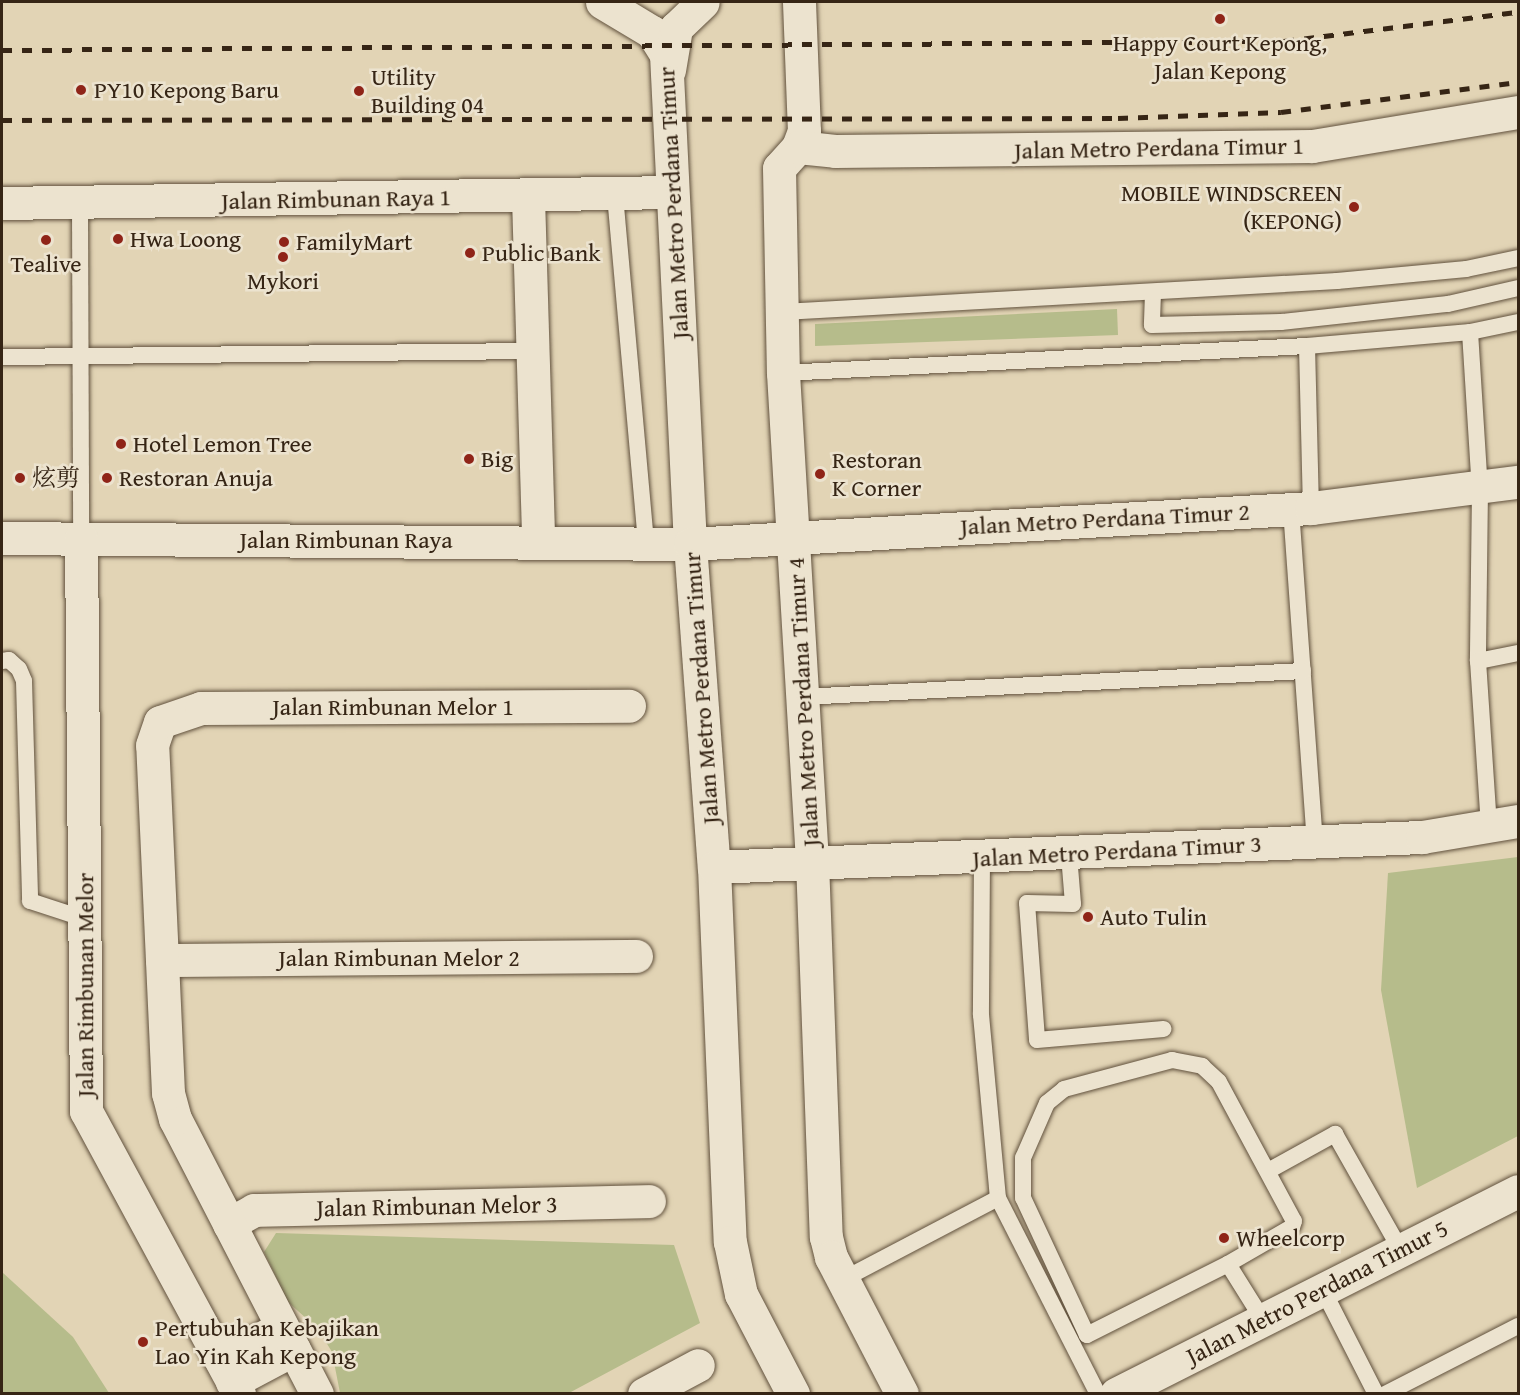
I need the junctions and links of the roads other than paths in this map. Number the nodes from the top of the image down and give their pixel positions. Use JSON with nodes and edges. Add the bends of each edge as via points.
{"nodes":[{"id":1,"x":602,"y":2,"type":"edge"},
{"id":2,"x":703,"y":2,"type":"edge"},
{"id":3,"x":799,"y":2,"type":"edge"},
{"id":4,"x":667,"y":84,"type":"junction"},
{"id":5,"x":1518,"y":112,"type":"edge"},
{"id":6,"x":798,"y":147,"type":"junction"},
{"id":7,"x":670,"y":192,"type":"junction"},
{"id":8,"x":615,"y":195,"type":"junction"},
{"id":9,"x":528,"y":197,"type":"junction"},
{"id":10,"x":2,"y":202,"type":"edge"},
{"id":11,"x":80,"y":204,"type":"junction"},
{"id":12,"x":1518,"y":258,"type":"edge"},
{"id":13,"x":1518,"y":288,"type":"edge"},
{"id":14,"x":1153,"y":293,"type":"junction"},
{"id":15,"x":783,"y":312,"type":"junction"},
{"id":16,"x":1518,"y":322,"type":"edge"},
{"id":17,"x":1470,"y":332,"type":"junction"},
{"id":18,"x":1307,"y":346,"type":"junction"},
{"id":19,"x":533,"y":351,"type":"junction"},
{"id":20,"x":80,"y":356,"type":"junction"},
{"id":21,"x":2,"y":357,"type":"edge"},
{"id":22,"x":783,"y":373,"type":"junction"},
{"id":23,"x":1518,"y":482,"type":"edge"},
{"id":24,"x":1480,"y":489,"type":"junction"},
{"id":25,"x":1301,"y":508,"type":"junction"},
{"id":26,"x":793,"y":536,"type":"junction"},
{"id":27,"x":2,"y":538,"type":"edge"},
{"id":28,"x":81,"y":538,"type":"junction"},
{"id":29,"x":538,"y":542,"type":"junction"},
{"id":30,"x":646,"y":543,"type":"junction"},
{"id":31,"x":690,"y":544,"type":"junction"},
{"id":32,"x":1518,"y":653,"type":"edge"},
{"id":33,"x":2,"y":661,"type":"edge"},
{"id":34,"x":1478,"y":661,"type":"junction"},
{"id":35,"x":1303,"y":671,"type":"junction"},
{"id":36,"x":802,"y":697,"type":"junction"},
{"id":37,"x":629,"y":706,"type":"dead end"},
{"id":38,"x":1504,"y":823,"type":"edge"},
{"id":39,"x":1315,"y":842,"type":"junction"},
{"id":40,"x":1069,"y":855,"type":"junction"},
{"id":41,"x":982,"y":858,"type":"junction"},
{"id":42,"x":812,"y":861,"type":"junction"},
{"id":43,"x":714,"y":867,"type":"junction"},
{"id":44,"x":84,"y":919,"type":"junction"},
{"id":45,"x":636,"y":956,"type":"dead end"},
{"id":46,"x":162,"y":960,"type":"junction"},
{"id":47,"x":1164,"y":1029,"type":"dead end"},
{"id":48,"x":1268,"y":1171,"type":"junction"},
{"id":49,"x":1518,"y":1191,"type":"edge"},
{"id":50,"x":998,"y":1198,"type":"junction"},
{"id":51,"x":649,"y":1201,"type":"dead end"},
{"id":52,"x":229,"y":1224,"type":"junction"},
{"id":53,"x":1400,"y":1249,"type":"junction"},
{"id":54,"x":1228,"y":1264,"type":"junction"},
{"id":55,"x":842,"y":1280,"type":"junction"},
{"id":56,"x":1323,"y":1290,"type":"junction"},
{"id":57,"x":1263,"y":1320,"type":"junction"},
{"id":58,"x":1518,"y":1326,"type":"edge"},
{"id":59,"x":288,"y":1338,"type":"junction"},
{"id":60,"x":698,"y":1365,"type":"dead end"},
{"id":61,"x":231,"y":1378,"type":"edge"},
{"id":62,"x":317,"y":1393,"type":"edge"},
{"id":63,"x":644,"y":1394,"type":"edge"},
{"id":64,"x":793,"y":1394,"type":"edge"},
{"id":65,"x":902,"y":1394,"type":"edge"},
{"id":66,"x":1098,"y":1394,"type":"edge"},
{"id":67,"x":1116,"y":1394,"type":"edge"},
{"id":68,"x":1376,"y":1394,"type":"edge"},
{"id":69,"x":1385,"y":1394,"type":"edge"}],
"edges":[{"from":1,"to":4,"type":"street","name":"Jalan Metro Perdana Timur","via":[[652,32],[660,42],[666,54]]},
{"from":2,"to":4,"type":"street","via":[[676,27]]},
{"from":3,"to":6,"type":"street","name":"Jalan Metro Perdana Timur 4","via":[[804,131]]},
{"from":4,"to":7,"type":"street","name":"Jalan Metro Perdana Timur"},
{"from":5,"to":6,"type":"street","name":"Jalan Metro Perdana Timur 1","via":[[1312,146],[847,151]]},
{"from":6,"to":15,"type":"street","name":"Jalan Metro Perdana Timur 4","via":[[779,168]]},
{"from":7,"to":8,"type":"street","name":"Jalan Rimbunan Raya 1"},
{"from":7,"to":31,"type":"street","name":"Jalan Metro Perdana Timur"},
{"from":8,"to":9,"type":"street","name":"Jalan Rimbunan Raya 1"},
{"from":8,"to":30,"type":"lane"},
{"from":9,"to":11,"type":"street","name":"Jalan Rimbunan Raya 1"},
{"from":9,"to":19,"type":"street"},
{"from":10,"to":11,"type":"street","name":"Jalan Rimbunan Raya 1"},
{"from":11,"to":20,"type":"lane"},
{"from":12,"to":14,"type":"lane","via":[[1455,270]]},
{"from":13,"to":14,"type":"lane","via":[[1448,303],[1281,322],[1152,325]]},
{"from":14,"to":15,"type":"lane"},
{"from":15,"to":22,"type":"street","name":"Jalan Metro Perdana Timur 4"},
{"from":16,"to":17,"type":"lane"},
{"from":17,"to":18,"type":"lane"},
{"from":17,"to":24,"type":"lane"},
{"from":18,"to":22,"type":"lane"},
{"from":18,"to":25,"type":"lane"},
{"from":19,"to":20,"type":"lane"},
{"from":19,"to":29,"type":"street"},
{"from":20,"to":21,"type":"lane"},
{"from":20,"to":28,"type":"lane"},
{"from":22,"to":26,"type":"street","name":"Jalan Metro Perdana Timur 4"},
{"from":23,"to":24,"type":"street","name":"Jalan Metro Perdana Timur 2"},
{"from":24,"to":25,"type":"street","name":"Jalan Metro Perdana Timur 2"},
{"from":24,"to":34,"type":"lane"},
{"from":25,"to":26,"type":"street","name":"Jalan Metro Perdana Timur 2"},
{"from":25,"to":35,"type":"lane"},
{"from":26,"to":31,"type":"street","name":"Jalan Metro Perdana Timur 2"},
{"from":26,"to":36,"type":"street","name":"Jalan Metro Perdana Timur 4"},
{"from":27,"to":28,"type":"street","name":"Jalan Rimbunan Raya"},
{"from":28,"to":29,"type":"street","name":"Jalan Rimbunan Raya"},
{"from":28,"to":44,"type":"street","name":"Jalan Rimbunan Melor"},
{"from":29,"to":30,"type":"street","name":"Jalan Rimbunan Raya"},
{"from":30,"to":31,"type":"street","name":"Jalan Rimbunan Raya"},
{"from":31,"to":43,"type":"street","name":"Jalan Metro Perdana Timur"},
{"from":32,"to":34,"type":"lane"},
{"from":33,"to":44,"type":"lane","via":[[9,660],[19,669],[24,681],[30,901]]},
{"from":34,"to":38,"type":"lane"},
{"from":35,"to":36,"type":"lane"},
{"from":35,"to":39,"type":"lane"},
{"from":36,"to":42,"type":"street","name":"Jalan Metro Perdana Timur 4"},
{"from":37,"to":46,"type":"street","name":"Jalan Rimbunan Melor 1","via":[[201,708],[160,722],[152,744]]},
{"from":38,"to":39,"type":"street","name":"Jalan Metro Perdana Timur 3","via":[[1422,837]]},
{"from":39,"to":40,"type":"street","name":"Jalan Metro Perdana Timur 3"},
{"from":40,"to":41,"type":"street","name":"Jalan Metro Perdana Timur 3"},
{"from":40,"to":47,"type":"lane","via":[[1073,904],[1028,903],[1037,1040]]},
{"from":41,"to":42,"type":"street","name":"Jalan Metro Perdana Timur 3"},
{"from":41,"to":50,"type":"lane","via":[[981,1015]]},
{"from":42,"to":43,"type":"street","name":"Jalan Metro Perdana Timur 3"},
{"from":42,"to":55,"type":"street","name":"Jalan Metro Perdana Timur 4","via":[[826,1237]]},
{"from":43,"to":64,"type":"street","name":"Jalan Metro Perdana Timur","via":[[730,1242],[741,1294]]},
{"from":44,"to":61,"type":"street","name":"Jalan Rimbunan Melor","via":[[86,1111]]},
{"from":45,"to":46,"type":"street","name":"Jalan Rimbunan Melor 2"},
{"from":46,"to":52,"type":"street","via":[[168,1093],[175,1119]]},
{"from":48,"to":53,"type":"lane","via":[[1335,1134]]},
{"from":48,"to":54,"type":"lane","via":[[1293,1215],[1292,1227]]},
{"from":48,"to":54,"type":"lane","via":[[1219,1082],[1202,1066],[1172,1060],[1064,1089],[1047,1103],[1023,1158],[1023,1198],[1087,1335]]},
{"from":49,"to":53,"type":"street","name":"Jalan Metro Perdana Timur 5"},
{"from":50,"to":55,"type":"lane"},
{"from":50,"to":66,"type":"lane"},
{"from":51,"to":52,"type":"street","name":"Jalan Rimbunan Melor 3","via":[[254,1210]]},
{"from":52,"to":59,"type":"street"},
{"from":53,"to":56,"type":"street","name":"Jalan Metro Perdana Timur 5"},
{"from":54,"to":57,"type":"lane"},
{"from":55,"to":65,"type":"street","name":"Jalan Metro Perdana Timur 4"},
{"from":56,"to":57,"type":"street","name":"Jalan Metro Perdana Timur 5"},
{"from":56,"to":68,"type":"lane"},
{"from":57,"to":67,"type":"street","name":"Jalan Metro Perdana Timur 5"},
{"from":58,"to":69,"type":"lane"},
{"from":59,"to":61,"type":"street"},
{"from":59,"to":62,"type":"street"},
{"from":60,"to":63,"type":"street"}]}
